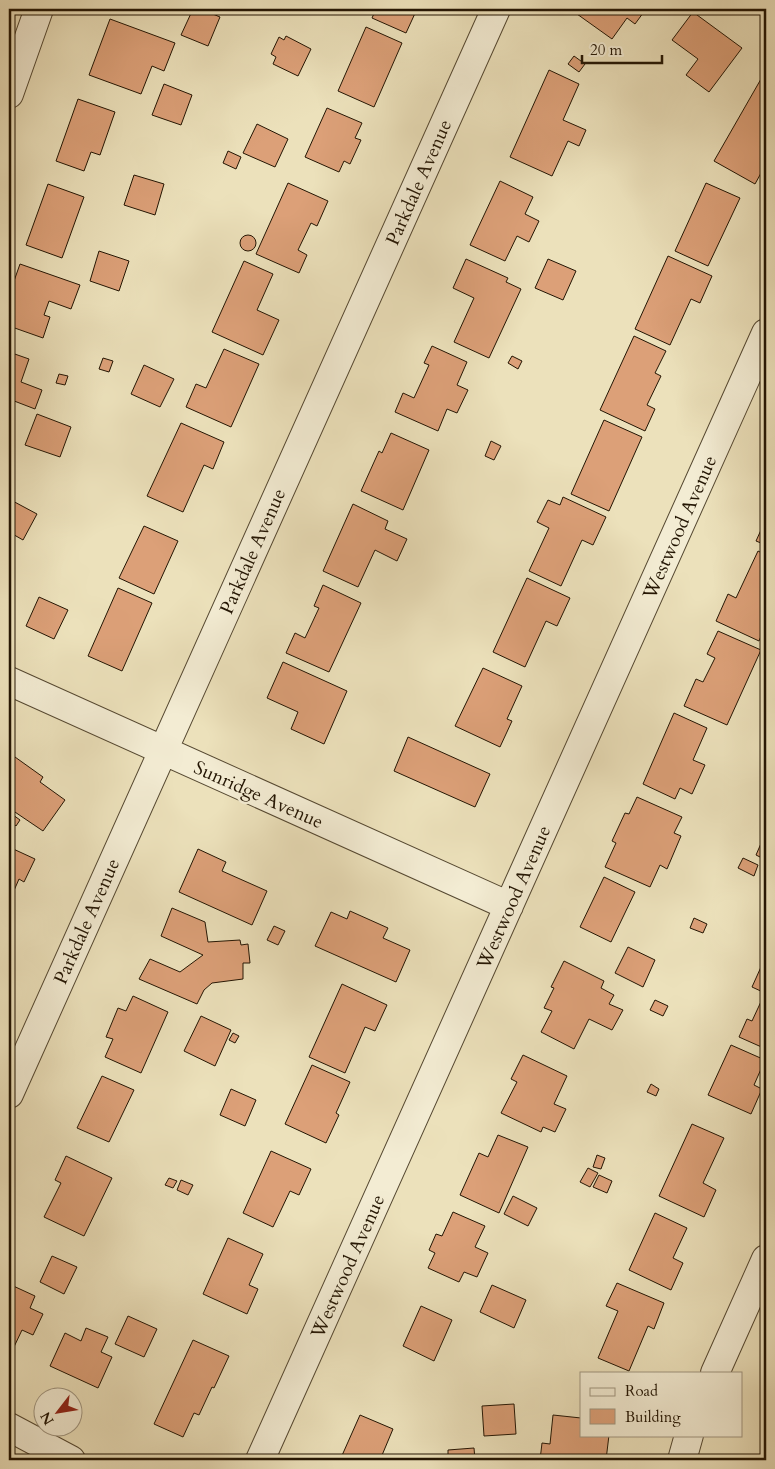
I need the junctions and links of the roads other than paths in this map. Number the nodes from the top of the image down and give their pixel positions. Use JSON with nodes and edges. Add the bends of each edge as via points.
{"nodes":[{"id":1,"x":39,"y":9,"type":"edge"},
{"id":2,"x":496,"y":9,"type":"edge"},
{"id":3,"x":9,"y":94,"type":"edge"},
{"id":4,"x":766,"y":333,"type":"edge"},
{"id":5,"x":9,"y":681,"type":"edge"},
{"id":6,"x":162,"y":751,"type":"junction"},
{"id":7,"x":509,"y":906,"type":"junction"},
{"id":8,"x":9,"y":1094,"type":"edge"},
{"id":9,"x":766,"y":1259,"type":"edge"},
{"id":10,"x":715,"y":1372,"type":"edge"},
{"id":11,"x":9,"y":1428,"type":"edge"},
{"id":12,"x":689,"y":1436,"type":"edge"},
{"id":13,"x":71,"y":1460,"type":"edge"},
{"id":14,"x":260,"y":1460,"type":"edge"},
{"id":15,"x":682,"y":1460,"type":"edge"}],
"edges":[{"from":1,"to":3,"type":"street"},
{"from":2,"to":6,"type":"street","name":"Parkdale Avenue"},
{"from":4,"to":7,"type":"street","name":"Westwood Avenue"},
{"from":5,"to":6,"type":"street","name":"Sunridge Avenue"},
{"from":6,"to":7,"type":"street","name":"Sunridge Avenue"},
{"from":6,"to":8,"type":"street","name":"Parkdale Avenue"},
{"from":7,"to":14,"type":"street","name":"Westwood Avenue"},
{"from":9,"to":10,"type":"street"},
{"from":11,"to":13,"type":"street"},
{"from":12,"to":15,"type":"street"}]}
